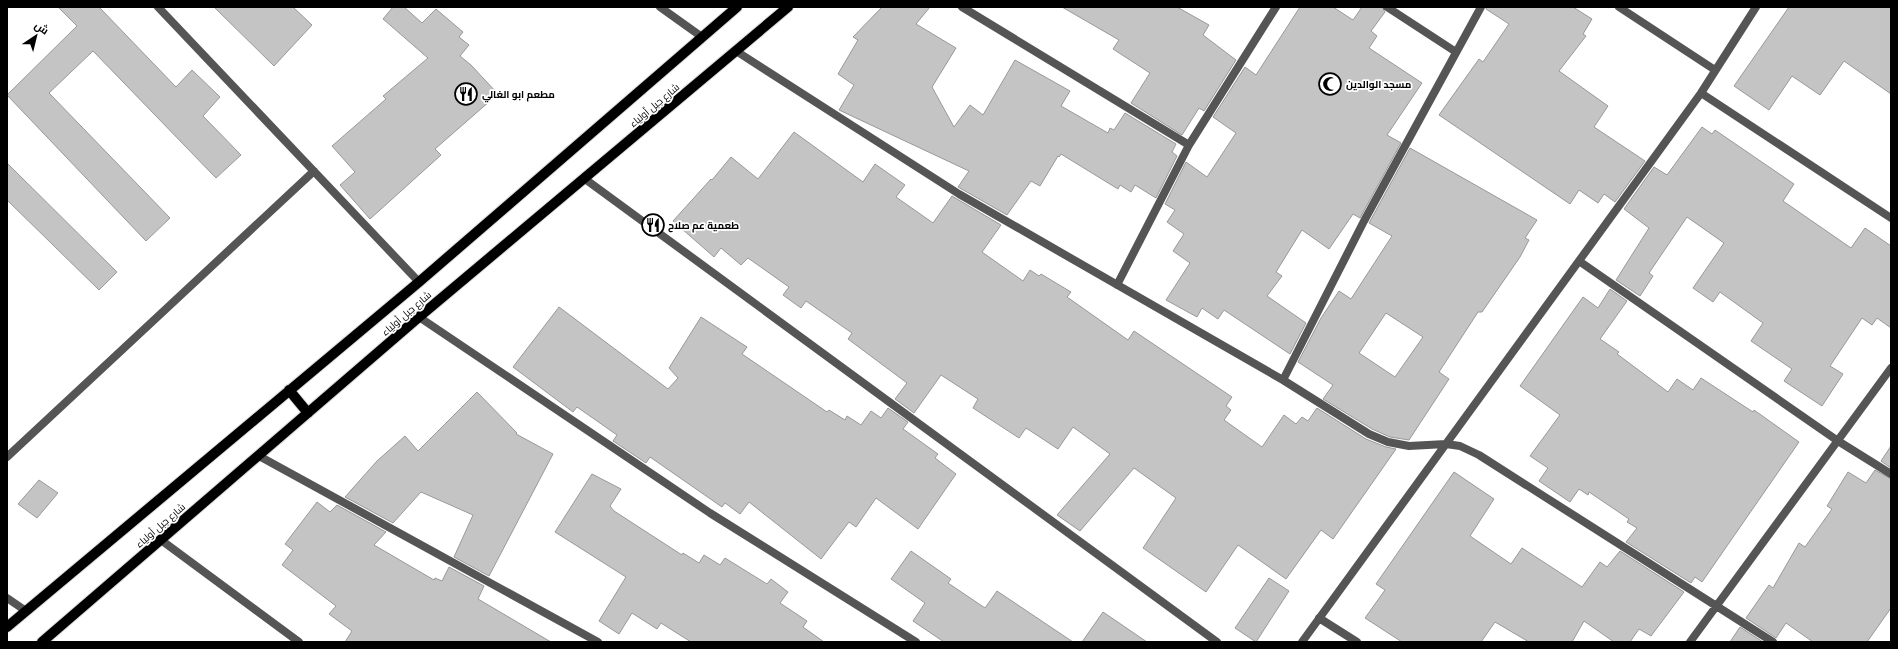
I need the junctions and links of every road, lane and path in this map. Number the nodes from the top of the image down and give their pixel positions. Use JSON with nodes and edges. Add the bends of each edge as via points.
{"nodes":[{"id":1,"x":158,"y":7,"type":"edge"},
{"id":2,"x":660,"y":7,"type":"edge"},
{"id":3,"x":737,"y":7,"type":"edge"},
{"id":4,"x":788,"y":7,"type":"edge"},
{"id":5,"x":962,"y":7,"type":"edge"},
{"id":6,"x":1276,"y":7,"type":"edge"},
{"id":7,"x":1387,"y":7,"type":"edge"},
{"id":8,"x":1481,"y":7,"type":"edge"},
{"id":9,"x":1619,"y":7,"type":"edge"},
{"id":10,"x":1756,"y":7,"type":"edge"},
{"id":11,"x":702,"y":37,"type":"junction"},
{"id":12,"x":736,"y":51,"type":"junction"},
{"id":13,"x":1456,"y":52,"type":"junction"},
{"id":14,"x":1715,"y":70,"type":"junction"},
{"id":15,"x":1701,"y":93,"type":"junction"},
{"id":16,"x":1190,"y":145,"type":"junction"},
{"id":17,"x":314,"y":171,"type":"junction"},
{"id":18,"x":585,"y":179,"type":"junction"},
{"id":19,"x":1891,"y":218,"type":"edge"},
{"id":20,"x":1579,"y":261,"type":"junction"},
{"id":21,"x":419,"y":282,"type":"junction"},
{"id":22,"x":1117,"y":285,"type":"junction"},
{"id":23,"x":419,"y":317,"type":"junction"},
{"id":24,"x":1891,"y":368,"type":"edge"},
{"id":25,"x":1283,"y":380,"type":"junction"},
{"id":26,"x":289,"y":390,"type":"junction"},
{"id":27,"x":308,"y":413,"type":"junction"},
{"id":28,"x":1838,"y":441,"type":"junction"},
{"id":29,"x":1446,"y":444,"type":"junction"},
{"id":30,"x":259,"y":456,"type":"junction"},
{"id":31,"x":7,"y":457,"type":"edge"},
{"id":32,"x":1891,"y":474,"type":"edge"},
{"id":33,"x":161,"y":540,"type":"junction"},
{"id":34,"x":7,"y":598,"type":"edge"},
{"id":35,"x":1716,"y":605,"type":"junction"},
{"id":36,"x":26,"y":611,"type":"junction"},
{"id":37,"x":1319,"y":618,"type":"junction"},
{"id":38,"x":7,"y":627,"type":"edge"},
{"id":39,"x":42,"y":642,"type":"edge"},
{"id":40,"x":299,"y":642,"type":"edge"},
{"id":41,"x":598,"y":642,"type":"edge"},
{"id":42,"x":916,"y":642,"type":"edge"},
{"id":43,"x":1217,"y":642,"type":"edge"},
{"id":44,"x":1302,"y":642,"type":"edge"},
{"id":45,"x":1357,"y":642,"type":"edge"},
{"id":46,"x":1690,"y":642,"type":"edge"},
{"id":47,"x":1773,"y":642,"type":"edge"}],
"edges":[{"from":1,"to":17,"type":"street"},
{"from":2,"to":11,"type":"street"},
{"from":3,"to":11,"type":"main road","name":"شارع جبل أولياء"},
{"from":4,"to":12,"type":"main road","name":"شارع جبل أولياء"},
{"from":5,"to":16,"type":"street"},
{"from":6,"to":16,"type":"street"},
{"from":7,"to":13,"type":"street"},
{"from":8,"to":13,"type":"street"},
{"from":9,"to":14,"type":"street"},
{"from":10,"to":14,"type":"street"},
{"from":11,"to":21,"type":"main road","name":"شارع جبل أولياء"},
{"from":12,"to":18,"type":"main road","name":"شارع جبل أولياء"},
{"from":12,"to":22,"type":"street","via":[[958,194]]},
{"from":13,"to":25,"type":"street","via":[[1364,221]]},
{"from":14,"to":15,"type":"street"},
{"from":15,"to":19,"type":"street"},
{"from":15,"to":20,"type":"street"},
{"from":16,"to":22,"type":"street"},
{"from":17,"to":21,"type":"street"},
{"from":17,"to":31,"type":"street"},
{"from":18,"to":23,"type":"main road","name":"شارع جبل أولياء"},
{"from":18,"to":43,"type":"street"},
{"from":20,"to":28,"type":"street"},
{"from":20,"to":29,"type":"street"},
{"from":21,"to":26,"type":"main road","name":"شارع جبل أولياء"},
{"from":22,"to":25,"type":"street"},
{"from":23,"to":27,"type":"main road","name":"شارع جبل أولياء"},
{"from":23,"to":42,"type":"street","via":[[552,409],[710,513]]},
{"from":24,"to":28,"type":"street"},
{"from":25,"to":29,"type":"street","via":[[1369,434],[1388,442],[1409,446]]},
{"from":26,"to":27,"type":"main road"},
{"from":26,"to":36,"type":"main road","name":"شارع جبل أولياء"},
{"from":27,"to":30,"type":"main road","name":"شارع جبل أولياء"},
{"from":28,"to":32,"type":"street"},
{"from":28,"to":35,"type":"street"},
{"from":29,"to":35,"type":"street","via":[[1460,446],[1479,455]]},
{"from":29,"to":37,"type":"street"},
{"from":30,"to":33,"type":"main road","name":"شارع جبل أولياء"},
{"from":30,"to":41,"type":"street"},
{"from":33,"to":39,"type":"main road","name":"شارع جبل أولياء"},
{"from":33,"to":40,"type":"street"},
{"from":34,"to":36,"type":"street"},
{"from":35,"to":46,"type":"street"},
{"from":35,"to":47,"type":"street"},
{"from":36,"to":38,"type":"main road","name":"شارع جبل أولياء"},
{"from":37,"to":44,"type":"street"},
{"from":37,"to":45,"type":"street"}]}
